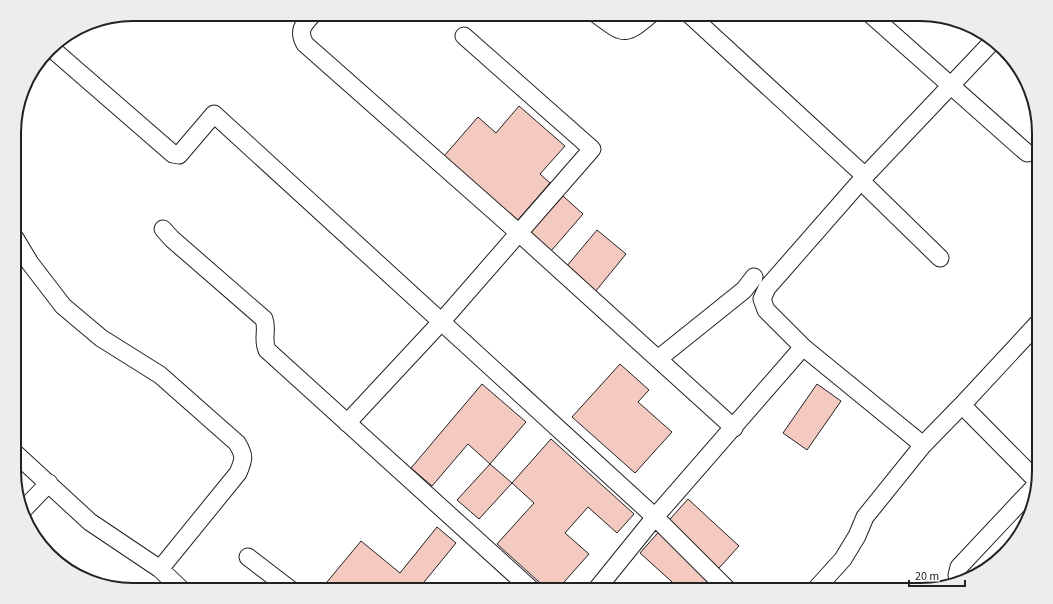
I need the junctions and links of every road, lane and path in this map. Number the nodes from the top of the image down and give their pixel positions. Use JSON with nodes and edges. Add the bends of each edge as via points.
{"nodes":[{"id":1,"x":308,"y":21,"type":"edge"},
{"id":2,"x":606,"y":21,"type":"edge"},
{"id":3,"x":642,"y":21,"type":"edge"},
{"id":4,"x":696,"y":21,"type":"edge"},
{"id":5,"x":878,"y":21,"type":"edge"},
{"id":6,"x":464,"y":36,"type":"dead end"},
{"id":7,"x":991,"y":47,"type":"edge"},
{"id":8,"x":56,"y":52,"type":"edge"},
{"id":9,"x":950,"y":86,"type":"junction"},
{"id":10,"x":1027,"y":153,"type":"dead end"},
{"id":11,"x":863,"y":178,"type":"junction"},
{"id":12,"x":163,"y":229,"type":"dead end"},
{"id":13,"x":519,"y":232,"type":"junction"},
{"id":14,"x":21,"y":248,"type":"edge"},
{"id":15,"x":940,"y":258,"type":"dead end"},
{"id":16,"x":754,"y":277,"type":"dead end"},
{"id":17,"x":442,"y":321,"type":"junction"},
{"id":18,"x":1032,"y":330,"type":"edge"},
{"id":19,"x":803,"y":347,"type":"junction"},
{"id":20,"x":658,"y":359,"type":"junction"},
{"id":21,"x":962,"y":405,"type":"junction"},
{"id":22,"x":347,"y":423,"type":"junction"},
{"id":23,"x":734,"y":428,"type":"junction"},
{"id":24,"x":923,"y":445,"type":"junction"},
{"id":25,"x":21,"y":458,"type":"edge"},
{"id":26,"x":1032,"y":478,"type":"edge"},
{"id":27,"x":49,"y":483,"type":"junction"},
{"id":28,"x":1030,"y":490,"type":"edge"},
{"id":29,"x":27,"y":506,"type":"edge"},
{"id":30,"x":655,"y":517,"type":"junction"},
{"id":31,"x":248,"y":557,"type":"dead end"},
{"id":32,"x":160,"y":569,"type":"junction"},
{"id":33,"x":958,"y":576,"type":"edge"},
{"id":34,"x":175,"y":583,"type":"edge"},
{"id":35,"x":282,"y":583,"type":"edge"},
{"id":36,"x":524,"y":583,"type":"edge"},
{"id":37,"x":602,"y":583,"type":"edge"},
{"id":38,"x":721,"y":583,"type":"edge"},
{"id":39,"x":821,"y":583,"type":"edge"}],
"edges":[{"from":1,"to":13,"type":"street","via":[[301,33],[305,44]]},
{"from":2,"to":3,"type":"street","via":[[621,31],[628,31]]},
{"from":4,"to":11,"type":"street"},
{"from":5,"to":9,"type":"street"},
{"from":6,"to":13,"type":"street","via":[[592,149]]},
{"from":7,"to":9,"type":"street"},
{"from":8,"to":17,"type":"street","via":[[173,154],[179,154],[214,114]]},
{"from":9,"to":10,"type":"street"},
{"from":9,"to":11,"type":"street"},
{"from":11,"to":15,"type":"street"},
{"from":11,"to":19,"type":"street","via":[[767,288],[762,299],[766,310]]},
{"from":12,"to":22,"type":"street","via":[[264,319],[264,344],[267,350]]},
{"from":13,"to":17,"type":"street"},
{"from":13,"to":20,"type":"street"},
{"from":14,"to":32,"type":"street","via":[[63,306],[101,338],[160,375],[237,443],[244,453],[238,473]]},
{"from":16,"to":20,"type":"street","via":[[744,290]]},
{"from":17,"to":22,"type":"street"},
{"from":17,"to":30,"type":"street"},
{"from":18,"to":21,"type":"street"},
{"from":19,"to":23,"type":"street"},
{"from":19,"to":24,"type":"street"},
{"from":20,"to":23,"type":"street"},
{"from":21,"to":24,"type":"street"},
{"from":21,"to":26,"type":"street"},
{"from":22,"to":36,"type":"street"},
{"from":23,"to":30,"type":"street"},
{"from":24,"to":39,"type":"street","via":[[865,517],[843,559]]},
{"from":25,"to":27,"type":"street"},
{"from":27,"to":29,"type":"street"},
{"from":27,"to":32,"type":"street","via":[[90,522]]},
{"from":28,"to":33,"type":"street","via":[[959,567]]},
{"from":30,"to":37,"type":"street"},
{"from":30,"to":38,"type":"street"},
{"from":31,"to":35,"type":"street"},
{"from":32,"to":34,"type":"street"}]}
